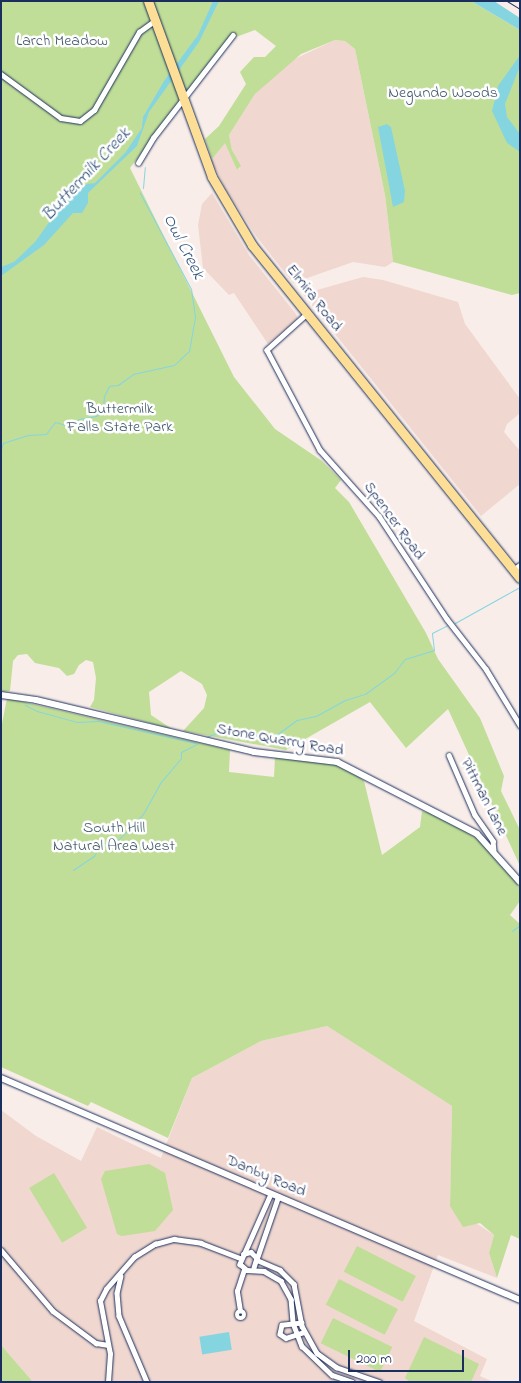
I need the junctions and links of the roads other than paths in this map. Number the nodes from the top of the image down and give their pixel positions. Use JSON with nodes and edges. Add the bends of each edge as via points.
{"nodes":[{"id":1,"x":148,"y":1,"type":"edge"},
{"id":2,"x":154,"y":21,"type":"junction"},
{"id":3,"x":234,"y":36,"type":"dead end"},
{"id":4,"x":1,"y":74,"type":"edge"},
{"id":5,"x":184,"y":102,"type":"junction"},
{"id":6,"x":138,"y":163,"type":"dead end"},
{"id":7,"x":307,"y":314,"type":"junction"},
{"id":8,"x":516,"y":567,"type":"edge"},
{"id":9,"x":520,"y":578,"type":"edge"},
{"id":10,"x":1,"y":695,"type":"edge"},
{"id":11,"x":520,"y":725,"type":"edge"},
{"id":12,"x":449,"y":755,"type":"dead end"},
{"id":13,"x":494,"y":850,"type":"junction"},
{"id":14,"x":520,"y":882,"type":"edge"},
{"id":15,"x":1,"y":1078,"type":"edge"},
{"id":16,"x":271,"y":1194,"type":"junction"},
{"id":17,"x":278,"y":1197,"type":"junction"},
{"id":18,"x":1,"y":1250,"type":"edge"},
{"id":19,"x":242,"y":1256,"type":"junction"},
{"id":20,"x":257,"y":1259,"type":"junction"},
{"id":21,"x":254,"y":1268,"type":"junction"},
{"id":22,"x":244,"y":1269,"type":"junction"},
{"id":23,"x":121,"y":1274,"type":"junction"},
{"id":24,"x":520,"y":1300,"type":"edge"},
{"id":25,"x":240,"y":1311,"type":"dead end"},
{"id":26,"x":293,"y":1323,"type":"junction"},
{"id":27,"x":302,"y":1324,"type":"junction"},
{"id":28,"x":304,"y":1332,"type":"junction"},
{"id":29,"x":297,"y":1336,"type":"junction"},
{"id":30,"x":108,"y":1345,"type":"junction"},
{"id":31,"x":108,"y":1382,"type":"edge"},
{"id":32,"x":147,"y":1382,"type":"edge"},
{"id":33,"x":352,"y":1382,"type":"edge"},
{"id":34,"x":379,"y":1382,"type":"edge"}],
"edges":[{"from":1,"to":2,"type":"highway","name":"Elmira Road"},
{"from":2,"to":4,"type":"street","via":[[139,32],[94,110],[80,121],[61,118]]},
{"from":2,"to":5,"type":"highway","name":"Elmira Road"},
{"from":3,"to":5,"type":"street"},
{"from":5,"to":6,"type":"street","via":[[153,138]]},
{"from":5,"to":7,"type":"highway","name":"Elmira Road","via":[[223,200],[252,245]]},
{"from":7,"to":8,"type":"highway","name":"Elmira Road"},
{"from":7,"to":11,"type":"street","name":"Spencer Road","via":[[266,350],[320,450],[375,511],[447,619],[486,669]]},
{"from":8,"to":9,"type":"highway","name":"Elmira Road"},
{"from":10,"to":13,"type":"street","name":"Stone Quarry Road","via":[[36,700],[254,752],[337,762],[411,802],[454,820]]},
{"from":12,"to":13,"type":"street","name":"Pittman Lane","via":[[475,815],[493,840]]},
{"from":13,"to":14,"type":"street","name":"Stone Quarry Road"},
{"from":15,"to":16,"type":"street","name":"Danby Road"},
{"from":16,"to":17,"type":"street","name":"Danby Road"},
{"from":16,"to":19,"type":"street"},
{"from":17,"to":20,"type":"street"},
{"from":17,"to":24,"type":"street","name":"Danby Road"},
{"from":18,"to":30,"type":"street","via":[[53,1311],[96,1343]]},
{"from":19,"to":20,"type":"street","via":[[251,1252]]},
{"from":19,"to":22,"type":"street"},
{"from":19,"to":23,"type":"street","via":[[201,1243],[167,1240],[139,1253]]},
{"from":20,"to":21,"type":"street"},
{"from":20,"to":27,"type":"street","via":[[280,1270],[294,1284]]},
{"from":21,"to":22,"type":"street"},
{"from":21,"to":26,"type":"street","via":[[281,1281],[291,1300]]},
{"from":22,"to":25,"type":"street","via":[[237,1291]]},
{"from":23,"to":30,"type":"street","via":[[106,1289],[100,1301]]},
{"from":23,"to":32,"type":"street","via":[[117,1293],[119,1316]]},
{"from":26,"to":27,"type":"street"},
{"from":26,"to":29,"type":"street"},
{"from":26,"to":29,"type":"street","via":[[282,1325],[280,1334],[286,1338]]},
{"from":27,"to":28,"type":"street"},
{"from":28,"to":29,"type":"street"},
{"from":28,"to":34,"type":"street","via":[[317,1353],[330,1363]]},
{"from":29,"to":33,"type":"street","via":[[309,1356],[321,1367]]},
{"from":30,"to":31,"type":"street"}]}
